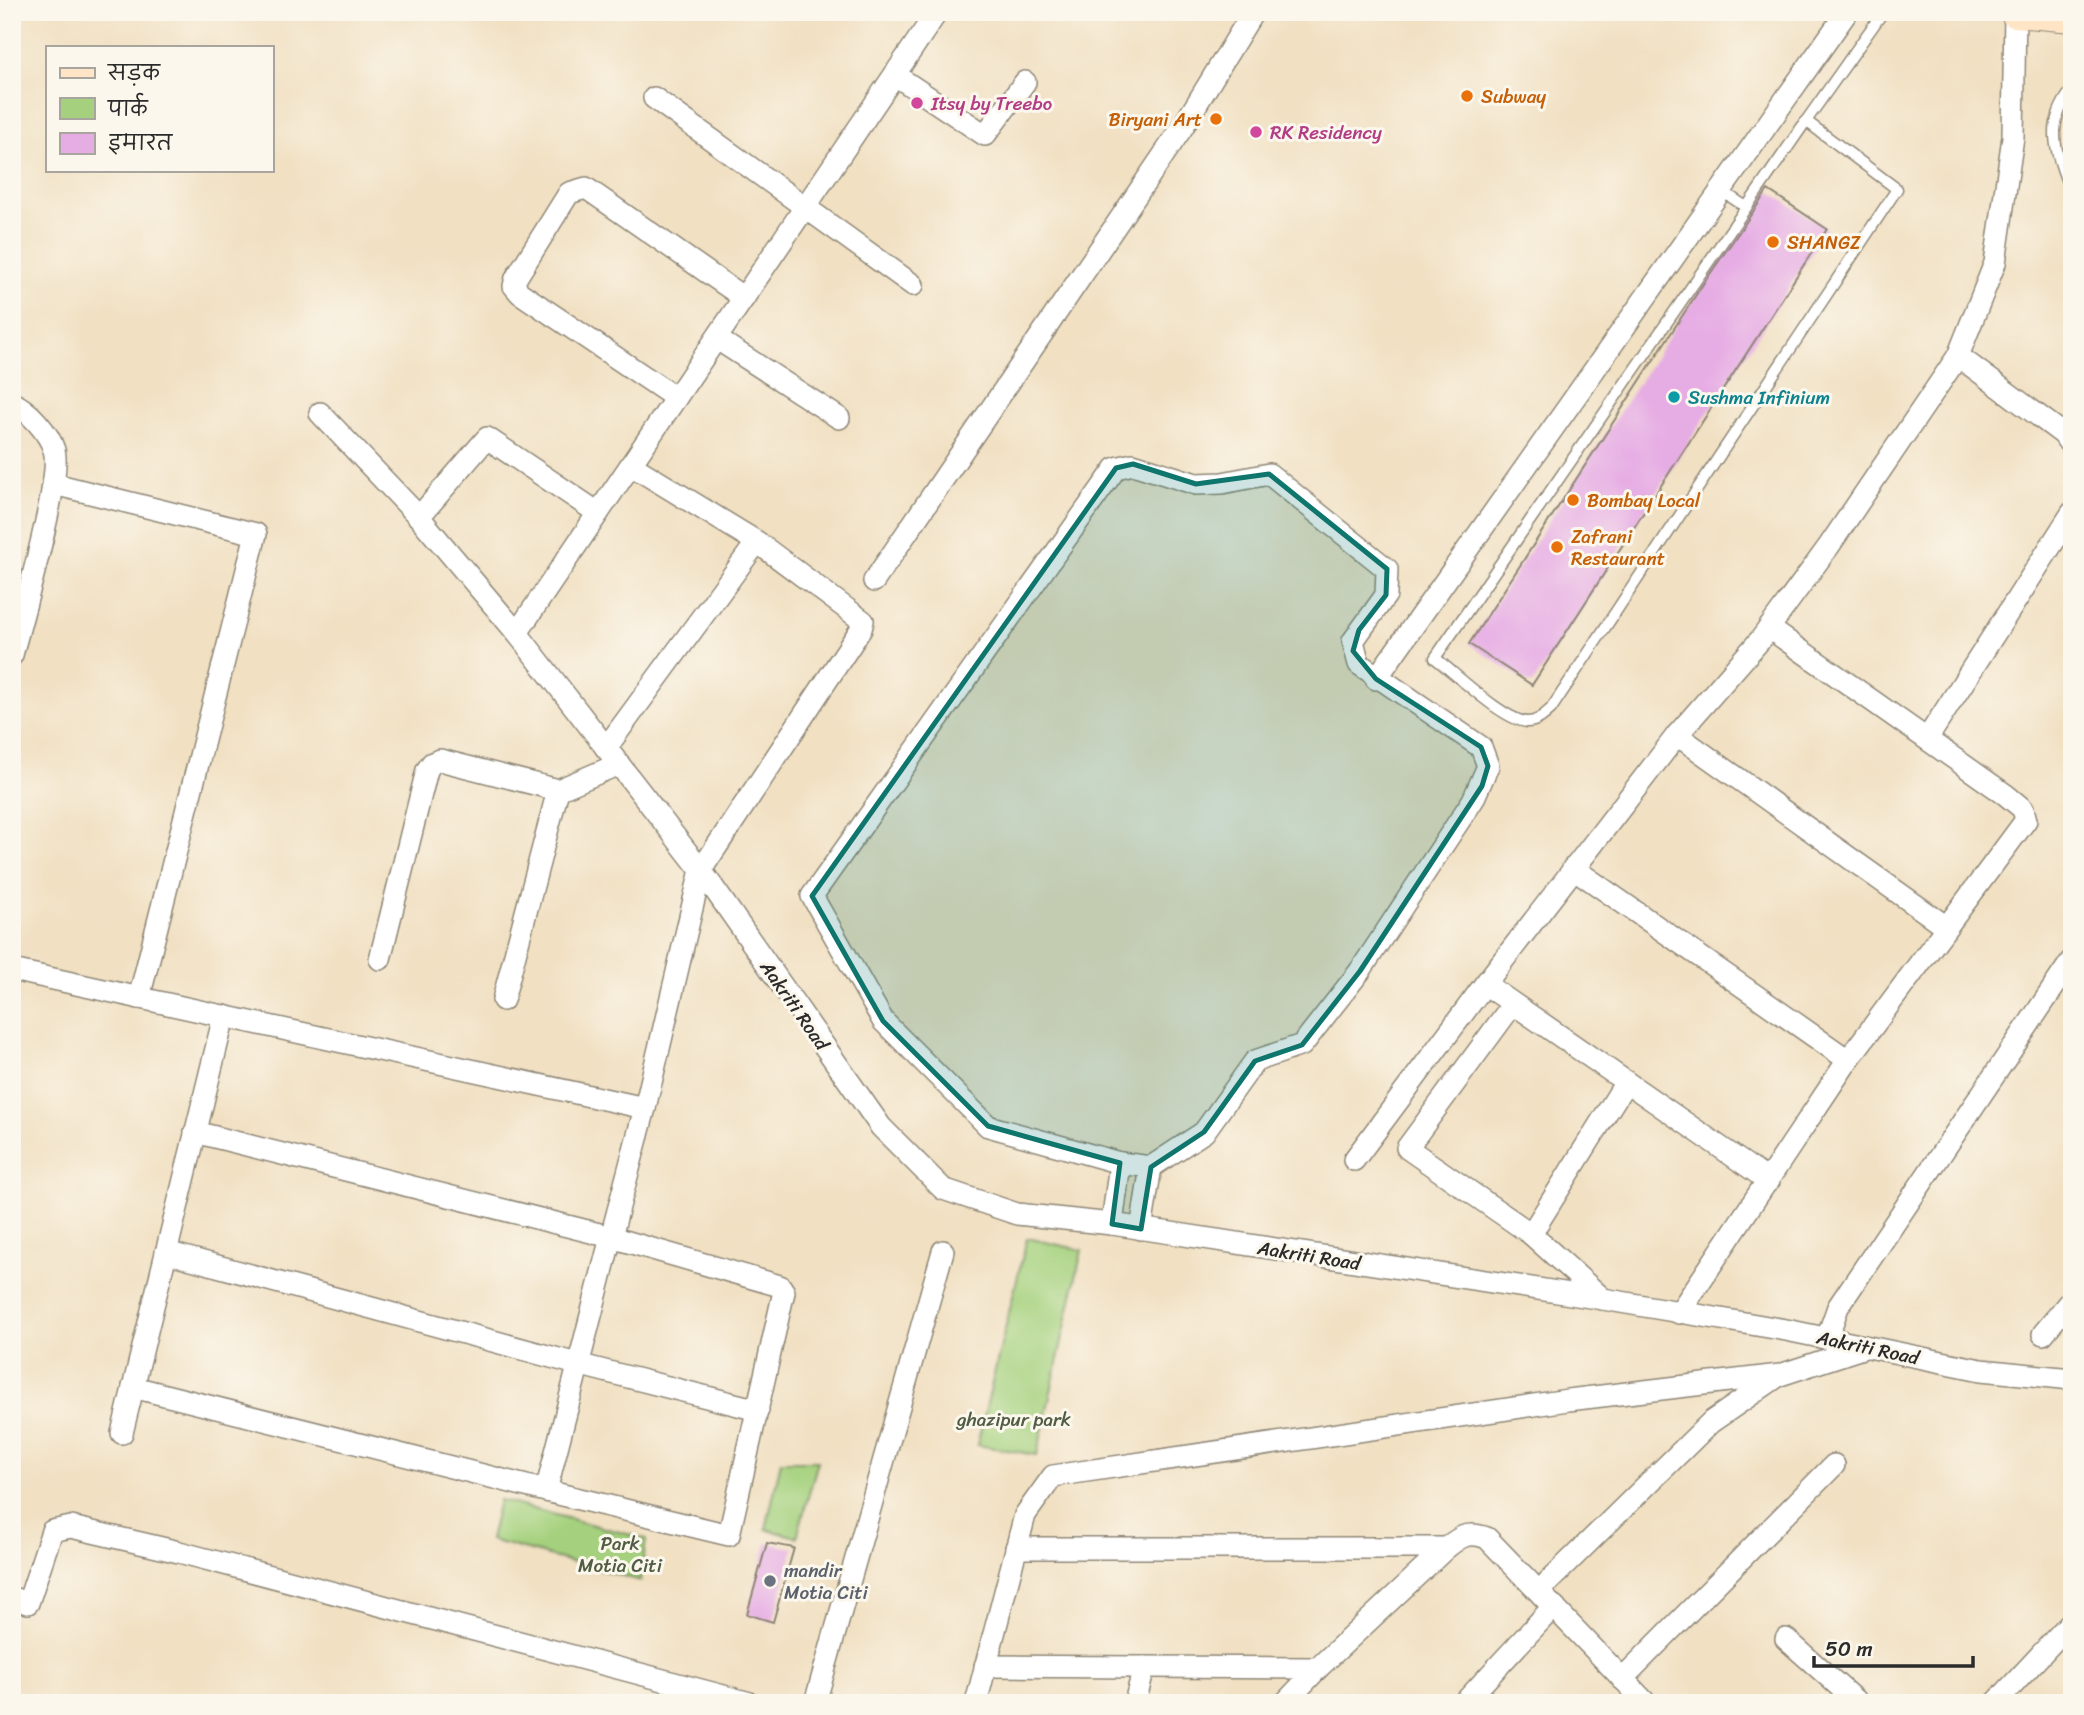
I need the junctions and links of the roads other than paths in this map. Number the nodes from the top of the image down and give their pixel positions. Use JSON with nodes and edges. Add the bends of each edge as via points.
{"nodes":[{"id":1,"x":937,"y":12,"type":"edge"},
{"id":2,"x":1253,"y":12,"type":"edge"},
{"id":3,"x":1847,"y":12,"type":"edge"},
{"id":4,"x":1883,"y":12,"type":"edge"},
{"id":5,"x":2015,"y":12,"type":"edge"},
{"id":6,"x":2072,"y":17,"type":"edge"},
{"id":7,"x":895,"y":75,"type":"junction"},
{"id":8,"x":1025,"y":82,"type":"dead end"},
{"id":9,"x":2072,"y":89,"type":"edge"},
{"id":10,"x":654,"y":98,"type":"dead end"},
{"id":11,"x":1806,"y":121,"type":"junction"},
{"id":12,"x":1722,"y":191,"type":"junction"},
{"id":13,"x":2072,"y":196,"type":"edge"},
{"id":14,"x":1746,"y":207,"type":"junction"},
{"id":15,"x":806,"y":208,"type":"junction"},
{"id":16,"x":914,"y":285,"type":"dead end"},
{"id":17,"x":744,"y":298,"type":"junction"},
{"id":18,"x":717,"y":339,"type":"junction"},
{"id":19,"x":1958,"y":356,"type":"junction"},
{"id":20,"x":676,"y":398,"type":"junction"},
{"id":21,"x":12,"y":403,"type":"edge"},
{"id":22,"x":320,"y":413,"type":"dead end"},
{"id":23,"x":839,"y":418,"type":"dead end"},
{"id":24,"x":2072,"y":447,"type":"edge"},
{"id":25,"x":631,"y":465,"type":"junction"},
{"id":26,"x":54,"y":484,"type":"junction"},
{"id":27,"x":598,"y":513,"type":"junction"},
{"id":28,"x":2072,"y":513,"type":"edge"},
{"id":29,"x":419,"y":517,"type":"junction"},
{"id":30,"x":757,"y":542,"type":"junction"},
{"id":31,"x":874,"y":581,"type":"dead end"},
{"id":32,"x":1769,"y":628,"type":"junction"},
{"id":33,"x":517,"y":633,"type":"junction"},
{"id":34,"x":12,"y":654,"type":"edge"},
{"id":35,"x":1376,"y":678,"type":"junction"},
{"id":36,"x":1677,"y":736,"type":"junction"},
{"id":37,"x":1927,"y":739,"type":"junction"},
{"id":38,"x":612,"y":756,"type":"junction"},
{"id":39,"x":558,"y":790,"type":"junction"},
{"id":40,"x":1573,"y":868,"type":"junction"},
{"id":41,"x":701,"y":870,"type":"junction"},
{"id":42,"x":1945,"y":926,"type":"junction"},
{"id":43,"x":380,"y":958,"type":"dead end"},
{"id":44,"x":2072,"y":960,"type":"edge"},
{"id":45,"x":12,"y":970,"type":"edge"},
{"id":46,"x":1485,"y":984,"type":"junction"},
{"id":47,"x":139,"y":998,"type":"junction"},
{"id":48,"x":503,"y":1000,"type":"dead end"},
{"id":49,"x":1513,"y":1004,"type":"junction"},
{"id":50,"x":224,"y":1016,"type":"junction"},
{"id":51,"x":1848,"y":1060,"type":"junction"},
{"id":52,"x":1626,"y":1082,"type":"junction"},
{"id":53,"x":645,"y":1108,"type":"junction"},
{"id":54,"x":195,"y":1132,"type":"junction"},
{"id":55,"x":1354,"y":1160,"type":"dead end"},
{"id":56,"x":1120,"y":1163,"type":"junction"},
{"id":57,"x":1151,"y":1167,"type":"junction"},
{"id":58,"x":1769,"y":1181,"type":"junction"},
{"id":59,"x":1112,"y":1224,"type":"junction"},
{"id":60,"x":1142,"y":1229,"type":"junction"},
{"id":61,"x":1531,"y":1234,"type":"junction"},
{"id":62,"x":611,"y":1237,"type":"junction"},
{"id":63,"x":943,"y":1251,"type":"dead end"},
{"id":64,"x":166,"y":1252,"type":"junction"},
{"id":65,"x":1603,"y":1299,"type":"junction"},
{"id":66,"x":2072,"y":1299,"type":"edge"},
{"id":67,"x":1679,"y":1313,"type":"junction"},
{"id":68,"x":2043,"y":1334,"type":"dead end"},
{"id":69,"x":1827,"y":1338,"type":"junction"},
{"id":70,"x":1867,"y":1346,"type":"junction"},
{"id":71,"x":577,"y":1364,"type":"junction"},
{"id":72,"x":1780,"y":1375,"type":"junction"},
{"id":73,"x":2072,"y":1379,"type":"edge"},
{"id":74,"x":133,"y":1387,"type":"junction"},
{"id":75,"x":758,"y":1410,"type":"junction"},
{"id":76,"x":122,"y":1433,"type":"dead end"},
{"id":77,"x":1834,"y":1465,"type":"dead end"},
{"id":78,"x":546,"y":1491,"type":"junction"},
{"id":79,"x":1016,"y":1548,"type":"junction"},
{"id":80,"x":1446,"y":1548,"type":"junction"},
{"id":81,"x":1548,"y":1582,"type":"dead end"},
{"id":82,"x":12,"y":1598,"type":"edge"},
{"id":83,"x":1554,"y":1606,"type":"junction"},
{"id":84,"x":2072,"y":1622,"type":"edge"},
{"id":85,"x":1786,"y":1639,"type":"dead end"},
{"id":86,"x":985,"y":1666,"type":"junction"},
{"id":87,"x":1144,"y":1667,"type":"junction"},
{"id":88,"x":1318,"y":1668,"type":"junction"},
{"id":89,"x":1622,"y":1679,"type":"junction"},
{"id":90,"x":1294,"y":1700,"type":"edge"},
{"id":91,"x":1469,"y":1701,"type":"edge"},
{"id":92,"x":750,"y":1703,"type":"edge"},
{"id":93,"x":814,"y":1703,"type":"edge"},
{"id":94,"x":976,"y":1703,"type":"edge"},
{"id":95,"x":1135,"y":1703,"type":"edge"},
{"id":96,"x":1646,"y":1703,"type":"edge"},
{"id":97,"x":1858,"y":1703,"type":"edge"},
{"id":98,"x":1996,"y":1703,"type":"edge"}],
"edges":[{"from":1,"to":7,"type":"street"},
{"from":2,"to":31,"type":"street","via":[[1182,128]]},
{"from":3,"to":12,"type":"street"},
{"from":4,"to":11,"type":"lane"},
{"from":5,"to":6,"type":"street"},
{"from":5,"to":19,"type":"street","via":[[2013,137],[1995,263]]},
{"from":7,"to":8,"type":"street","via":[[985,135]]},
{"from":7,"to":15,"type":"street"},
{"from":9,"to":13,"type":"lane","via":[[2056,118],[2053,135]]},
{"from":10,"to":15,"type":"street"},
{"from":11,"to":14,"type":"lane"},
{"from":11,"to":14,"type":"lane","via":[[1897,189],[1558,700],[1540,719],[1528,722],[1512,717],[1435,658]]},
{"from":12,"to":14,"type":"lane"},
{"from":12,"to":35,"type":"street"},
{"from":15,"to":16,"type":"street"},
{"from":15,"to":17,"type":"street"},
{"from":17,"to":18,"type":"street"},
{"from":17,"to":20,"type":"street","via":[[586,188],[569,193],[514,286]]},
{"from":18,"to":20,"type":"street"},
{"from":18,"to":23,"type":"street"},
{"from":19,"to":24,"type":"street","via":[[2063,434]]},
{"from":19,"to":32,"type":"street"},
{"from":20,"to":25,"type":"street"},
{"from":21,"to":26,"type":"street","via":[[35,421],[55,451]]},
{"from":22,"to":29,"type":"street","name":"Aakriti Road"},
{"from":25,"to":27,"type":"street"},
{"from":25,"to":30,"type":"street"},
{"from":26,"to":34,"type":"street"},
{"from":26,"to":47,"type":"street","via":[[256,534]]},
{"from":27,"to":29,"type":"street","via":[[487,438]]},
{"from":27,"to":33,"type":"street"},
{"from":28,"to":37,"type":"street"},
{"from":29,"to":33,"type":"street","name":"Aakriti Road"},
{"from":30,"to":38,"type":"street"},
{"from":30,"to":41,"type":"street","via":[[863,621]]},
{"from":32,"to":36,"type":"street"},
{"from":32,"to":37,"type":"street"},
{"from":33,"to":38,"type":"street","name":"Aakriti Road"},
{"from":35,"to":56,"type":"street","via":[[1359,664],[1353,651],[1359,630],[1385,595],[1387,569],[1377,560],[1269,474],[1196,484],[1141,466],[1116,468],[812,896],[883,1021],[988,1126]]},
{"from":35,"to":57,"type":"street","via":[[1481,747],[1488,766],[1482,786],[1360,971],[1302,1045],[1255,1061],[1204,1132]]},
{"from":36,"to":40,"type":"street"},
{"from":36,"to":42,"type":"street"},
{"from":37,"to":42,"type":"street","via":[[2006,795],[2023,809],[2026,820]]},
{"from":38,"to":39,"type":"street"},
{"from":38,"to":41,"type":"street","name":"Aakriti Road"},
{"from":39,"to":43,"type":"street","via":[[440,760],[432,763]]},
{"from":39,"to":48,"type":"street"},
{"from":40,"to":46,"type":"street"},
{"from":40,"to":51,"type":"street"},
{"from":41,"to":53,"type":"street"},
{"from":41,"to":59,"type":"street","name":"Aakriti Road","via":[[881,1127],[943,1189],[1017,1213]]},
{"from":42,"to":51,"type":"street"},
{"from":44,"to":69,"type":"street","via":[[1838,1307]]},
{"from":45,"to":47,"type":"street"},
{"from":46,"to":49,"type":"street"},
{"from":46,"to":55,"type":"street"},
{"from":47,"to":50,"type":"street"},
{"from":49,"to":52,"type":"street"},
{"from":49,"to":61,"type":"street","via":[[1407,1148]]},
{"from":50,"to":53,"type":"street"},
{"from":50,"to":54,"type":"street"},
{"from":51,"to":58,"type":"street"},
{"from":52,"to":58,"type":"street"},
{"from":52,"to":61,"type":"street"},
{"from":53,"to":62,"type":"street"},
{"from":54,"to":62,"type":"street"},
{"from":54,"to":64,"type":"street"},
{"from":56,"to":57,"type":"street"},
{"from":56,"to":59,"type":"street"},
{"from":57,"to":60,"type":"street"},
{"from":58,"to":67,"type":"street"},
{"from":59,"to":60,"type":"street","name":"Aakriti Road"},
{"from":60,"to":65,"type":"street","name":"Aakriti Road"},
{"from":61,"to":65,"type":"street"},
{"from":62,"to":71,"type":"street"},
{"from":62,"to":75,"type":"street","via":[[780,1286],[784,1292]]},
{"from":63,"to":93,"type":"street"},
{"from":64,"to":71,"type":"street"},
{"from":64,"to":74,"type":"street"},
{"from":65,"to":67,"type":"street","name":"Aakriti Road"},
{"from":66,"to":68,"type":"street"},
{"from":67,"to":69,"type":"street","name":"Aakriti Road"},
{"from":69,"to":70,"type":"street","name":"Aakriti Road"},
{"from":70,"to":72,"type":"street"},
{"from":70,"to":73,"type":"street","name":"Aakriti Road","via":[[1981,1370]]},
{"from":71,"to":75,"type":"street"},
{"from":71,"to":78,"type":"street"},
{"from":72,"to":79,"type":"street","via":[[1568,1400],[1053,1476],[1025,1515]]},
{"from":72,"to":81,"type":"street","via":[[1711,1422]]},
{"from":74,"to":76,"type":"street"},
{"from":74,"to":78,"type":"street"},
{"from":75,"to":78,"type":"street","via":[[729,1535]]},
{"from":77,"to":89,"type":"street"},
{"from":79,"to":80,"type":"street"},
{"from":79,"to":86,"type":"street"},
{"from":80,"to":83,"type":"street","via":[[1462,1535],[1487,1538]]},
{"from":80,"to":88,"type":"street"},
{"from":82,"to":92,"type":"street","via":[[28,1603],[52,1531],[71,1527]]},
{"from":83,"to":89,"type":"street"},
{"from":83,"to":91,"type":"street"},
{"from":84,"to":98,"type":"street"},
{"from":85,"to":97,"type":"street"},
{"from":86,"to":87,"type":"street"},
{"from":86,"to":94,"type":"street"},
{"from":87,"to":88,"type":"street"},
{"from":87,"to":95,"type":"street"},
{"from":88,"to":90,"type":"street"},
{"from":89,"to":96,"type":"street"}]}
